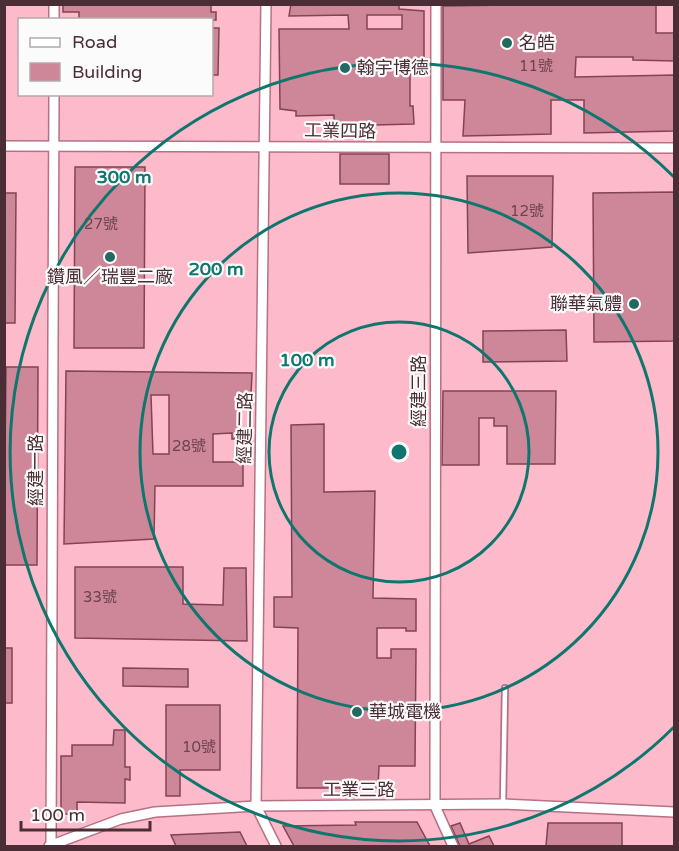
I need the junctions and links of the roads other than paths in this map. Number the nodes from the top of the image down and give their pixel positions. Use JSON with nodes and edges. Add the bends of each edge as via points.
{"nodes":[{"id":1,"x":266,"y":4,"type":"edge"},
{"id":2,"x":436,"y":4,"type":"edge"},
{"id":3,"x":54,"y":96,"type":"edge"},
{"id":4,"x":4,"y":146,"type":"edge"},
{"id":5,"x":55,"y":147,"type":"junction"},
{"id":6,"x":265,"y":147,"type":"junction"},
{"id":7,"x":436,"y":148,"type":"junction"},
{"id":8,"x":675,"y":148,"type":"edge"},
{"id":9,"x":505,"y":688,"type":"dead end"},
{"id":10,"x":503,"y":804,"type":"junction"},
{"id":11,"x":256,"y":806,"type":"junction"},
{"id":12,"x":435,"y":806,"type":"junction"},
{"id":13,"x":675,"y":812,"type":"edge"},
{"id":14,"x":50,"y":846,"type":"edge"},
{"id":15,"x":276,"y":846,"type":"edge"},
{"id":16,"x":453,"y":846,"type":"edge"}],
"edges":[{"from":1,"to":6,"type":"street","name":"經建二路"},
{"from":2,"to":7,"type":"street","name":"經建三路"},
{"from":3,"to":5,"type":"street","name":"經建一路"},
{"from":4,"to":5,"type":"street","name":"工業四路"},
{"from":5,"to":6,"type":"street","name":"工業四路"},
{"from":5,"to":14,"type":"street","name":"經建一路"},
{"from":6,"to":7,"type":"street","name":"工業四路"},
{"from":6,"to":11,"type":"street","name":"經建二路"},
{"from":7,"to":8,"type":"street","name":"工業四路"},
{"from":7,"to":12,"type":"street","name":"經建三路"},
{"from":9,"to":10,"type":"lane"},
{"from":10,"to":12,"type":"street","name":"工業三路"},
{"from":10,"to":13,"type":"street","name":"工業三路"},
{"from":11,"to":12,"type":"street","name":"工業三路"},
{"from":11,"to":14,"type":"street","name":"工業三路","via":[[155,812],[121,819]]},
{"from":11,"to":15,"type":"street","name":"經建二路"},
{"from":12,"to":16,"type":"street","name":"經建三路"}]}
